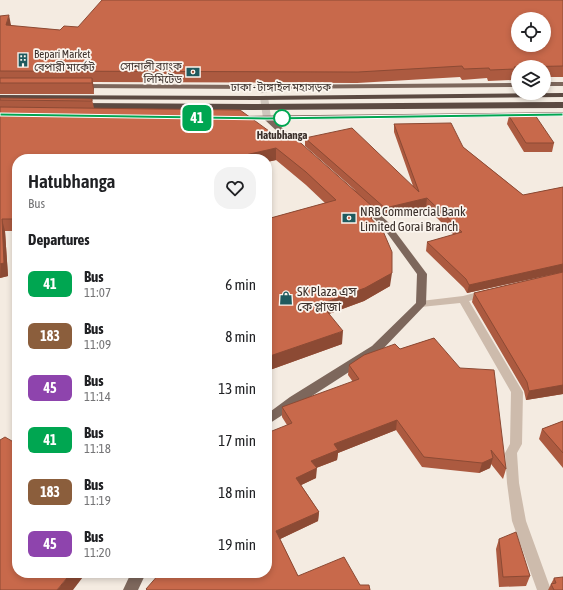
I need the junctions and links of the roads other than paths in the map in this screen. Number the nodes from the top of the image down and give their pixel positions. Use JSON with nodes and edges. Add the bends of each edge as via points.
{"nodes":[{"id":1,"x":551,"y":84,"type":"edge"},
{"id":2,"x":563,"y":84,"type":"edge"},
{"id":3,"x":511,"y":85,"type":"edge"},
{"id":4,"x":72,"y":86,"type":"edge"},
{"id":5,"x":563,"y":95,"type":"edge"},
{"id":6,"x":0,"y":96,"type":"edge"},
{"id":7,"x":0,"y":105,"type":"edge"},
{"id":8,"x":563,"y":105,"type":"edge"},
{"id":9,"x":563,"y":114,"type":"edge"},
{"id":10,"x":228,"y":118,"type":"edge"},
{"id":11,"x":267,"y":118,"type":"junction"},
{"id":12,"x":302,"y":150,"type":"edge"},
{"id":13,"x":356,"y":197,"type":"edge"},
{"id":14,"x":496,"y":291,"type":"edge"},
{"id":15,"x":463,"y":299,"type":"junction"},
{"id":16,"x":421,"y":304,"type":"junction"},
{"id":17,"x":272,"y":416,"type":"edge"},
{"id":18,"x":136,"y":578,"type":"edge"},
{"id":19,"x":130,"y":590,"type":"edge"},
{"id":20,"x":544,"y":590,"type":"edge"}],
"edges":[{"from":1,"to":2,"type":"main road"},
{"from":3,"to":4,"type":"main road"},
{"from":5,"to":6,"type":"highway","name":"ঢাকা - টাঙ্গাইল মহাসড়ক","via":[[258,98]]},
{"from":7,"to":8,"type":"highway","name":"ঢাকা - টাঙ্গাইল মহাসড়ক"},
{"from":9,"to":11,"type":"main road"},
{"from":10,"to":11,"type":"main road"},
{"from":11,"to":12,"type":"main road"},
{"from":13,"to":16,"type":"main road","via":[[385,224],[422,274]]},
{"from":14,"to":15,"type":"street"},
{"from":15,"to":16,"type":"street"},
{"from":15,"to":20,"type":"street","via":[[517,392],[516,444],[510,453],[512,484],[519,521]]},
{"from":16,"to":17,"type":"main road","via":[[376,349]]},
{"from":18,"to":19,"type":"main road"}]}
